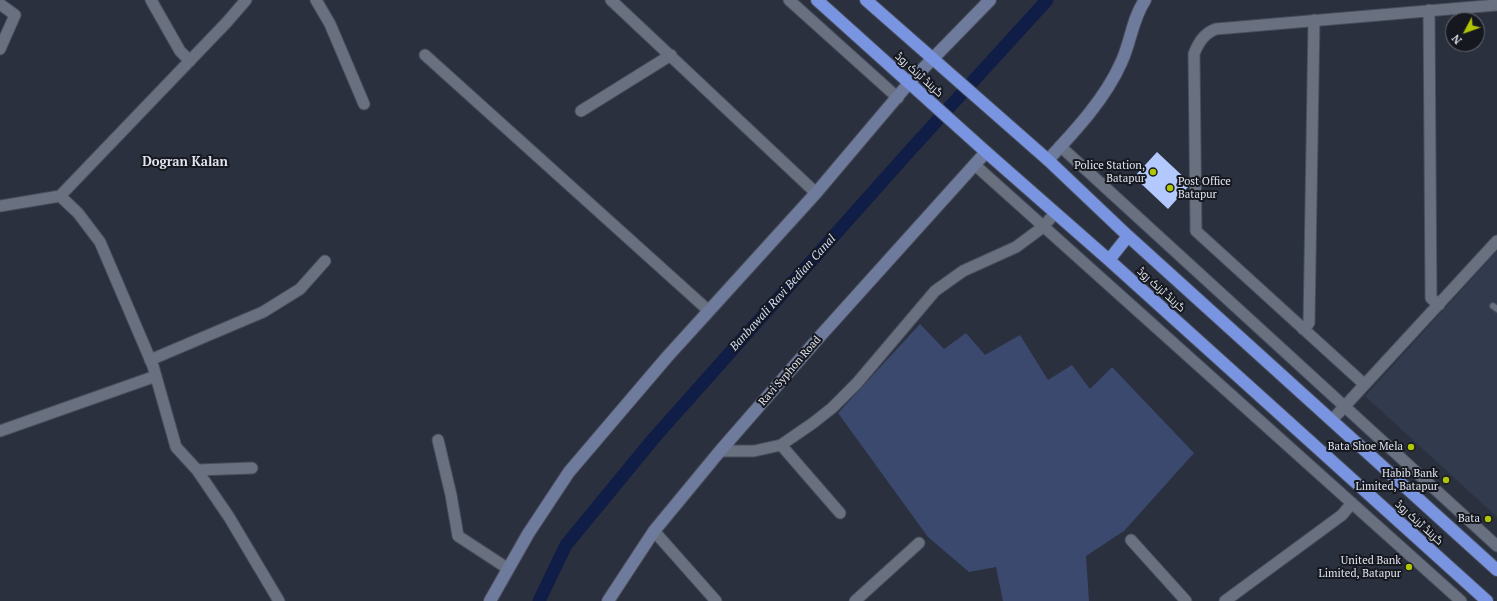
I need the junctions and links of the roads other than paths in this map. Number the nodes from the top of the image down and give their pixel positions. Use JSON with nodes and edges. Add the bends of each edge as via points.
{"nodes":[{"id":1,"x":151,"y":0,"type":"edge"},
{"id":2,"x":246,"y":0,"type":"edge"},
{"id":3,"x":316,"y":0,"type":"edge"},
{"id":4,"x":610,"y":0,"type":"edge"},
{"id":5,"x":790,"y":0,"type":"edge"},
{"id":6,"x":817,"y":0,"type":"edge"},
{"id":7,"x":866,"y":0,"type":"edge"},
{"id":8,"x":990,"y":0,"type":"edge"},
{"id":9,"x":1145,"y":0,"type":"edge"},
{"id":10,"x":0,"y":4,"type":"edge"},
{"id":11,"x":1497,"y":5,"type":"edge"},
{"id":12,"x":1429,"y":10,"type":"junction"},
{"id":13,"x":1314,"y":20,"type":"junction"},
{"id":14,"x":0,"y":49,"type":"edge"},
{"id":15,"x":425,"y":55,"type":"dead end"},
{"id":16,"x":671,"y":55,"type":"junction"},
{"id":17,"x":932,"y":58,"type":"junction"},
{"id":18,"x":190,"y":61,"type":"junction"},
{"id":19,"x":912,"y":86,"type":"junction"},
{"id":20,"x":898,"y":98,"type":"junction"},
{"id":21,"x":364,"y":104,"type":"dead end"},
{"id":22,"x":581,"y":111,"type":"dead end"},
{"id":23,"x":1060,"y":146,"type":"junction"},
{"id":24,"x":982,"y":149,"type":"junction"},
{"id":25,"x":1048,"y":160,"type":"junction"},
{"id":26,"x":975,"y":165,"type":"junction"},
{"id":27,"x":816,"y":193,"type":"junction"},
{"id":28,"x":60,"y":196,"type":"junction"},
{"id":29,"x":0,"y":206,"type":"edge"},
{"id":30,"x":1055,"y":213,"type":"junction"},
{"id":31,"x":1043,"y":227,"type":"junction"},
{"id":32,"x":1128,"y":236,"type":"junction"},
{"id":33,"x":1497,"y":241,"type":"edge"},
{"id":34,"x":1109,"y":260,"type":"junction"},
{"id":35,"x":325,"y":261,"type":"dead end"},
{"id":36,"x":1438,"y":305,"type":"junction"},
{"id":37,"x":709,"y":311,"type":"junction"},
{"id":38,"x":1303,"y":329,"type":"junction"},
{"id":39,"x":150,"y":360,"type":"junction"},
{"id":40,"x":156,"y":376,"type":"junction"},
{"id":41,"x":1364,"y":384,"type":"junction"},
{"id":42,"x":1344,"y":407,"type":"junction"},
{"id":43,"x":1332,"y":420,"type":"junction"},
{"id":44,"x":0,"y":430,"type":"edge"},
{"id":45,"x":438,"y":440,"type":"dead end"},
{"id":46,"x":781,"y":445,"type":"junction"},
{"id":47,"x":720,"y":452,"type":"junction"},
{"id":48,"x":252,"y":468,"type":"dead end"},
{"id":49,"x":197,"y":470,"type":"junction"},
{"id":50,"x":1352,"y":503,"type":"junction"},
{"id":51,"x":840,"y":513,"type":"dead end"},
{"id":52,"x":654,"y":531,"type":"junction"},
{"id":53,"x":1130,"y":540,"type":"dead end"},
{"id":54,"x":919,"y":543,"type":"dead end"},
{"id":55,"x":1497,"y":546,"type":"edge"},
{"id":56,"x":507,"y":568,"type":"junction"},
{"id":57,"x":1497,"y":570,"type":"edge"},
{"id":58,"x":279,"y":601,"type":"edge"},
{"id":59,"x":490,"y":601,"type":"edge"},
{"id":60,"x":608,"y":601,"type":"edge"},
{"id":61,"x":716,"y":601,"type":"edge"},
{"id":62,"x":855,"y":601,"type":"edge"},
{"id":63,"x":1186,"y":601,"type":"edge"},
{"id":64,"x":1226,"y":601,"type":"edge"},
{"id":65,"x":1461,"y":601,"type":"edge"},
{"id":66,"x":1486,"y":601,"type":"edge"}],
"edges":[{"from":1,"to":18,"type":"street","via":[[180,51]]},
{"from":2,"to":18,"type":"street"},
{"from":3,"to":21,"type":"street","via":[[330,24]]},
{"from":4,"to":16,"type":"street"},
{"from":5,"to":20,"type":"street"},
{"from":6,"to":19,"type":"highway","name":"گرینڈ ٹرنک روڈ"},
{"from":7,"to":17,"type":"highway","name":"گرینڈ ٹرنک روڈ"},
{"from":8,"to":17,"type":"street"},
{"from":9,"to":23,"type":"street","via":[[1114,77],[1098,101]]},
{"from":10,"to":14,"type":"street","via":[[15,15]]},
{"from":11,"to":12,"type":"street"},
{"from":12,"to":13,"type":"street"},
{"from":12,"to":36,"type":"street","via":[[1431,298]]},
{"from":13,"to":38,"type":"street","via":[[1309,323]]},
{"from":13,"to":38,"type":"street","via":[[1210,31],[1198,44],[1192,63],[1196,231]]},
{"from":15,"to":37,"type":"street"},
{"from":16,"to":22,"type":"street"},
{"from":16,"to":27,"type":"street"},
{"from":17,"to":19,"type":"street"},
{"from":17,"to":25,"type":"highway","name":"گرینڈ ٹرنک روڈ"},
{"from":18,"to":28,"type":"street"},
{"from":19,"to":20,"type":"street"},
{"from":19,"to":24,"type":"highway","name":"گرینڈ ٹرنک روڈ"},
{"from":20,"to":27,"type":"street"},
{"from":23,"to":25,"type":"street"},
{"from":23,"to":42,"type":"street"},
{"from":24,"to":26,"type":"street","name":"Ravi Syphon Road"},
{"from":24,"to":30,"type":"highway","name":"گرینڈ ٹرنک روڈ"},
{"from":25,"to":32,"type":"highway","name":"گرینڈ ٹرنک روڈ"},
{"from":26,"to":31,"type":"street"},
{"from":26,"to":47,"type":"street","name":"Ravi Syphon Road","via":[[827,328]]},
{"from":27,"to":37,"type":"street"},
{"from":28,"to":29,"type":"street"},
{"from":28,"to":39,"type":"street","via":[[78,213],[100,242]]},
{"from":30,"to":31,"type":"street"},
{"from":30,"to":34,"type":"highway","name":"گرینڈ ٹرنک روڈ"},
{"from":31,"to":46,"type":"street","via":[[1016,248],[963,271],[936,291],[857,383],[832,408]]},
{"from":31,"to":50,"type":"street"},
{"from":32,"to":34,"type":"highway"},
{"from":32,"to":43,"type":"highway","name":"گرینڈ ٹرنک روڈ"},
{"from":33,"to":36,"type":"street"},
{"from":34,"to":66,"type":"highway","name":"گرینڈ ٹرنک روڈ"},
{"from":35,"to":39,"type":"street","via":[[300,289],[264,312]]},
{"from":36,"to":41,"type":"street"},
{"from":37,"to":56,"type":"street","via":[[569,472]]},
{"from":38,"to":41,"type":"street"},
{"from":39,"to":40,"type":"street"},
{"from":40,"to":44,"type":"street"},
{"from":40,"to":49,"type":"street","via":[[176,446]]},
{"from":41,"to":42,"type":"street"},
{"from":42,"to":43,"type":"street"},
{"from":42,"to":55,"type":"street"},
{"from":43,"to":57,"type":"highway","name":"گرینڈ ٹرنک روڈ"},
{"from":45,"to":56,"type":"street","via":[[458,536]]},
{"from":46,"to":47,"type":"street","via":[[754,451]]},
{"from":46,"to":51,"type":"street"},
{"from":47,"to":52,"type":"street","name":"Ravi Syphon Road"},
{"from":48,"to":49,"type":"street"},
{"from":49,"to":58,"type":"street","via":[[229,516]]},
{"from":50,"to":64,"type":"street","via":[[1342,515]]},
{"from":50,"to":65,"type":"street"},
{"from":52,"to":60,"type":"street","name":"Ravi Syphon Road"},
{"from":52,"to":61,"type":"street"},
{"from":53,"to":63,"type":"street"},
{"from":54,"to":62,"type":"street"},
{"from":56,"to":59,"type":"street"}]}
